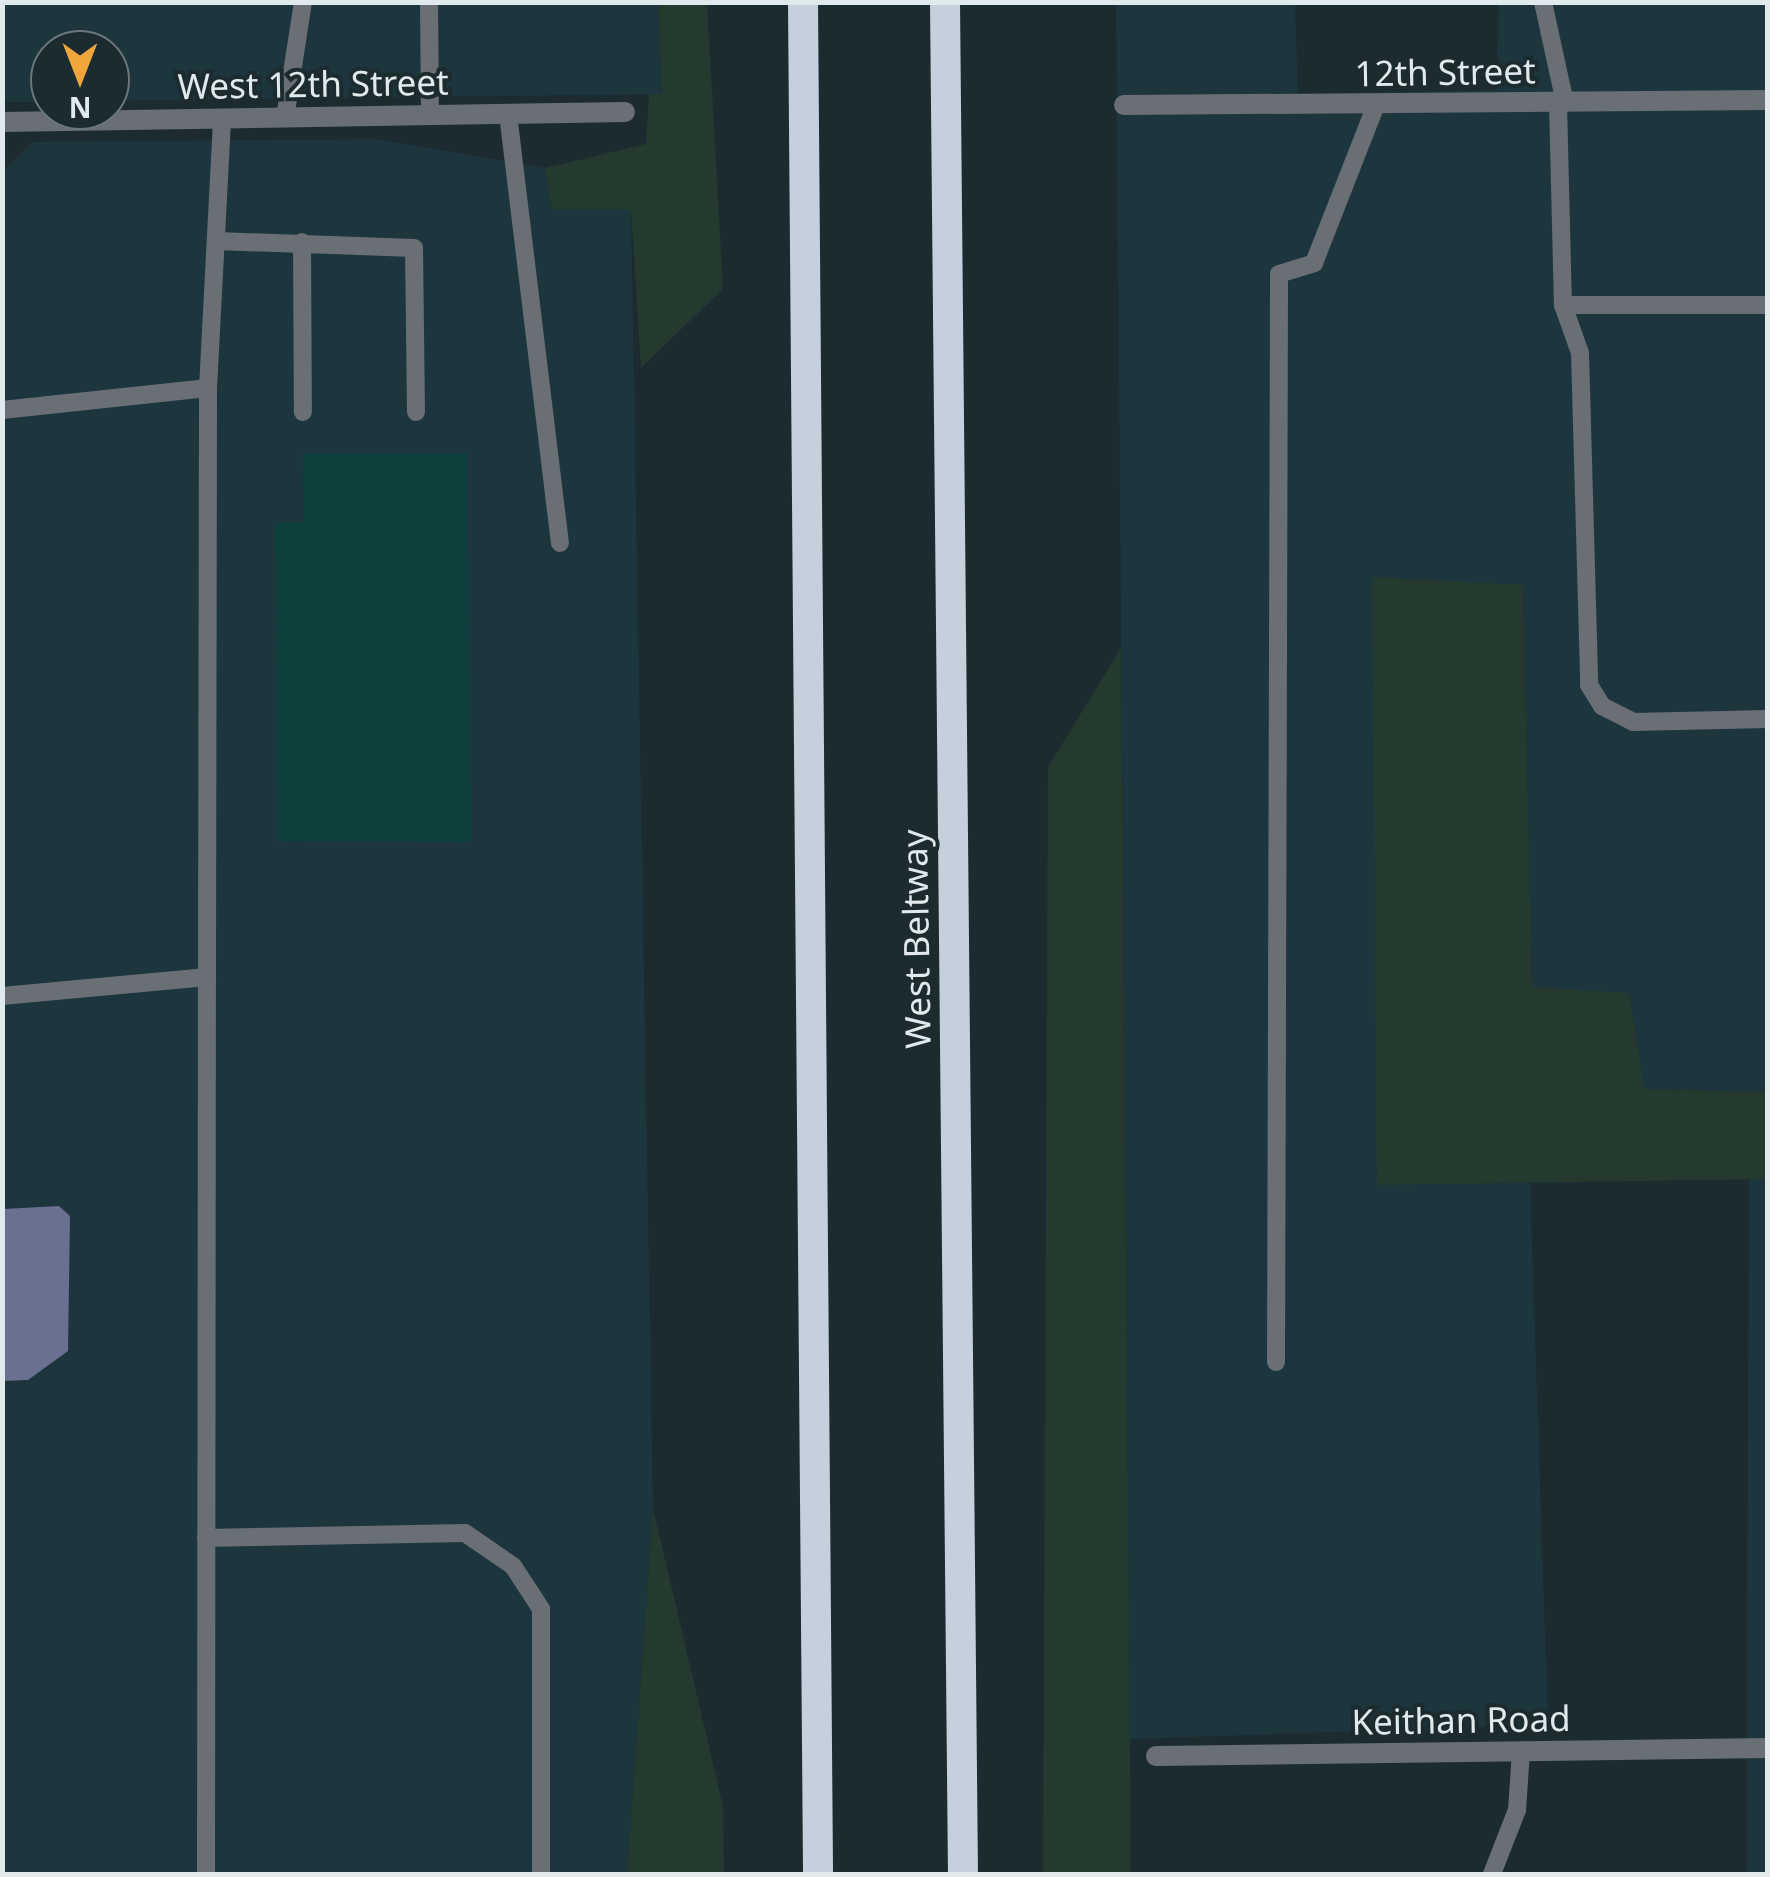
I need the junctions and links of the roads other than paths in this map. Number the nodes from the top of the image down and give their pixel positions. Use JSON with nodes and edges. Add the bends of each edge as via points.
{"nodes":[{"id":1,"x":303,"y":2,"type":"edge"},
{"id":2,"x":430,"y":2,"type":"edge"},
{"id":3,"x":803,"y":2,"type":"edge"},
{"id":4,"x":945,"y":2,"type":"edge"},
{"id":5,"x":1543,"y":2,"type":"edge"},
{"id":6,"x":1768,"y":100,"type":"edge"},
{"id":7,"x":1561,"y":103,"type":"junction"},
{"id":8,"x":1124,"y":106,"type":"dead end"},
{"id":9,"x":1376,"y":106,"type":"junction"},
{"id":10,"x":625,"y":112,"type":"dead end"},
{"id":11,"x":508,"y":114,"type":"junction"},
{"id":12,"x":430,"y":115,"type":"junction"},
{"id":13,"x":222,"y":118,"type":"junction"},
{"id":14,"x":285,"y":118,"type":"junction"},
{"id":15,"x":2,"y":122,"type":"edge"},
{"id":16,"x":216,"y":241,"type":"junction"},
{"id":17,"x":302,"y":242,"type":"junction"},
{"id":18,"x":1563,"y":305,"type":"junction"},
{"id":19,"x":1768,"y":306,"type":"edge"},
{"id":20,"x":208,"y":388,"type":"junction"},
{"id":21,"x":2,"y":410,"type":"edge"},
{"id":22,"x":303,"y":412,"type":"dead end"},
{"id":23,"x":416,"y":412,"type":"dead end"},
{"id":24,"x":560,"y":543,"type":"dead end"},
{"id":25,"x":1768,"y":719,"type":"edge"},
{"id":26,"x":207,"y":977,"type":"junction"},
{"id":27,"x":2,"y":996,"type":"edge"},
{"id":28,"x":1276,"y":1362,"type":"dead end"},
{"id":29,"x":206,"y":1538,"type":"junction"},
{"id":30,"x":1768,"y":1748,"type":"edge"},
{"id":31,"x":1520,"y":1752,"type":"junction"},
{"id":32,"x":1156,"y":1756,"type":"dead end"},
{"id":33,"x":206,"y":1874,"type":"edge"},
{"id":34,"x":541,"y":1874,"type":"edge"},
{"id":35,"x":818,"y":1874,"type":"edge"},
{"id":36,"x":962,"y":1874,"type":"edge"},
{"id":37,"x":1492,"y":1874,"type":"edge"}],
"edges":[{"from":1,"to":14,"type":"lane"},
{"from":2,"to":12,"type":"lane"},
{"from":3,"to":35,"type":"highway"},
{"from":4,"to":36,"type":"highway","name":"West Beltway"},
{"from":5,"to":7,"type":"lane"},
{"from":6,"to":7,"type":"street","name":"12th Street"},
{"from":7,"to":9,"type":"street","name":"12th Street"},
{"from":7,"to":18,"type":"lane"},
{"from":8,"to":9,"type":"street","name":"12th Street"},
{"from":9,"to":28,"type":"lane","via":[[1314,263],[1279,274]]},
{"from":10,"to":11,"type":"street","name":"West 12th Street"},
{"from":11,"to":12,"type":"street","name":"West 12th Street"},
{"from":11,"to":24,"type":"lane"},
{"from":12,"to":14,"type":"street","name":"West 12th Street"},
{"from":13,"to":14,"type":"street","name":"West 12th Street"},
{"from":13,"to":15,"type":"street","name":"West 12th Street"},
{"from":13,"to":16,"type":"lane"},
{"from":16,"to":17,"type":"lane"},
{"from":16,"to":20,"type":"lane"},
{"from":17,"to":22,"type":"lane"},
{"from":17,"to":23,"type":"lane","via":[[414,248]]},
{"from":18,"to":19,"type":"lane"},
{"from":18,"to":25,"type":"lane","via":[[1580,353],[1588,685],[1602,706],[1633,722]]},
{"from":20,"to":21,"type":"lane"},
{"from":20,"to":26,"type":"lane"},
{"from":26,"to":27,"type":"lane"},
{"from":26,"to":29,"type":"lane"},
{"from":29,"to":33,"type":"lane"},
{"from":29,"to":34,"type":"lane","via":[[465,1534],[513,1566],[541,1610]]},
{"from":30,"to":31,"type":"street","name":"Keithan Road"},
{"from":31,"to":32,"type":"street","name":"Keithan Road"},
{"from":31,"to":37,"type":"lane","via":[[1516,1810]]}]}
